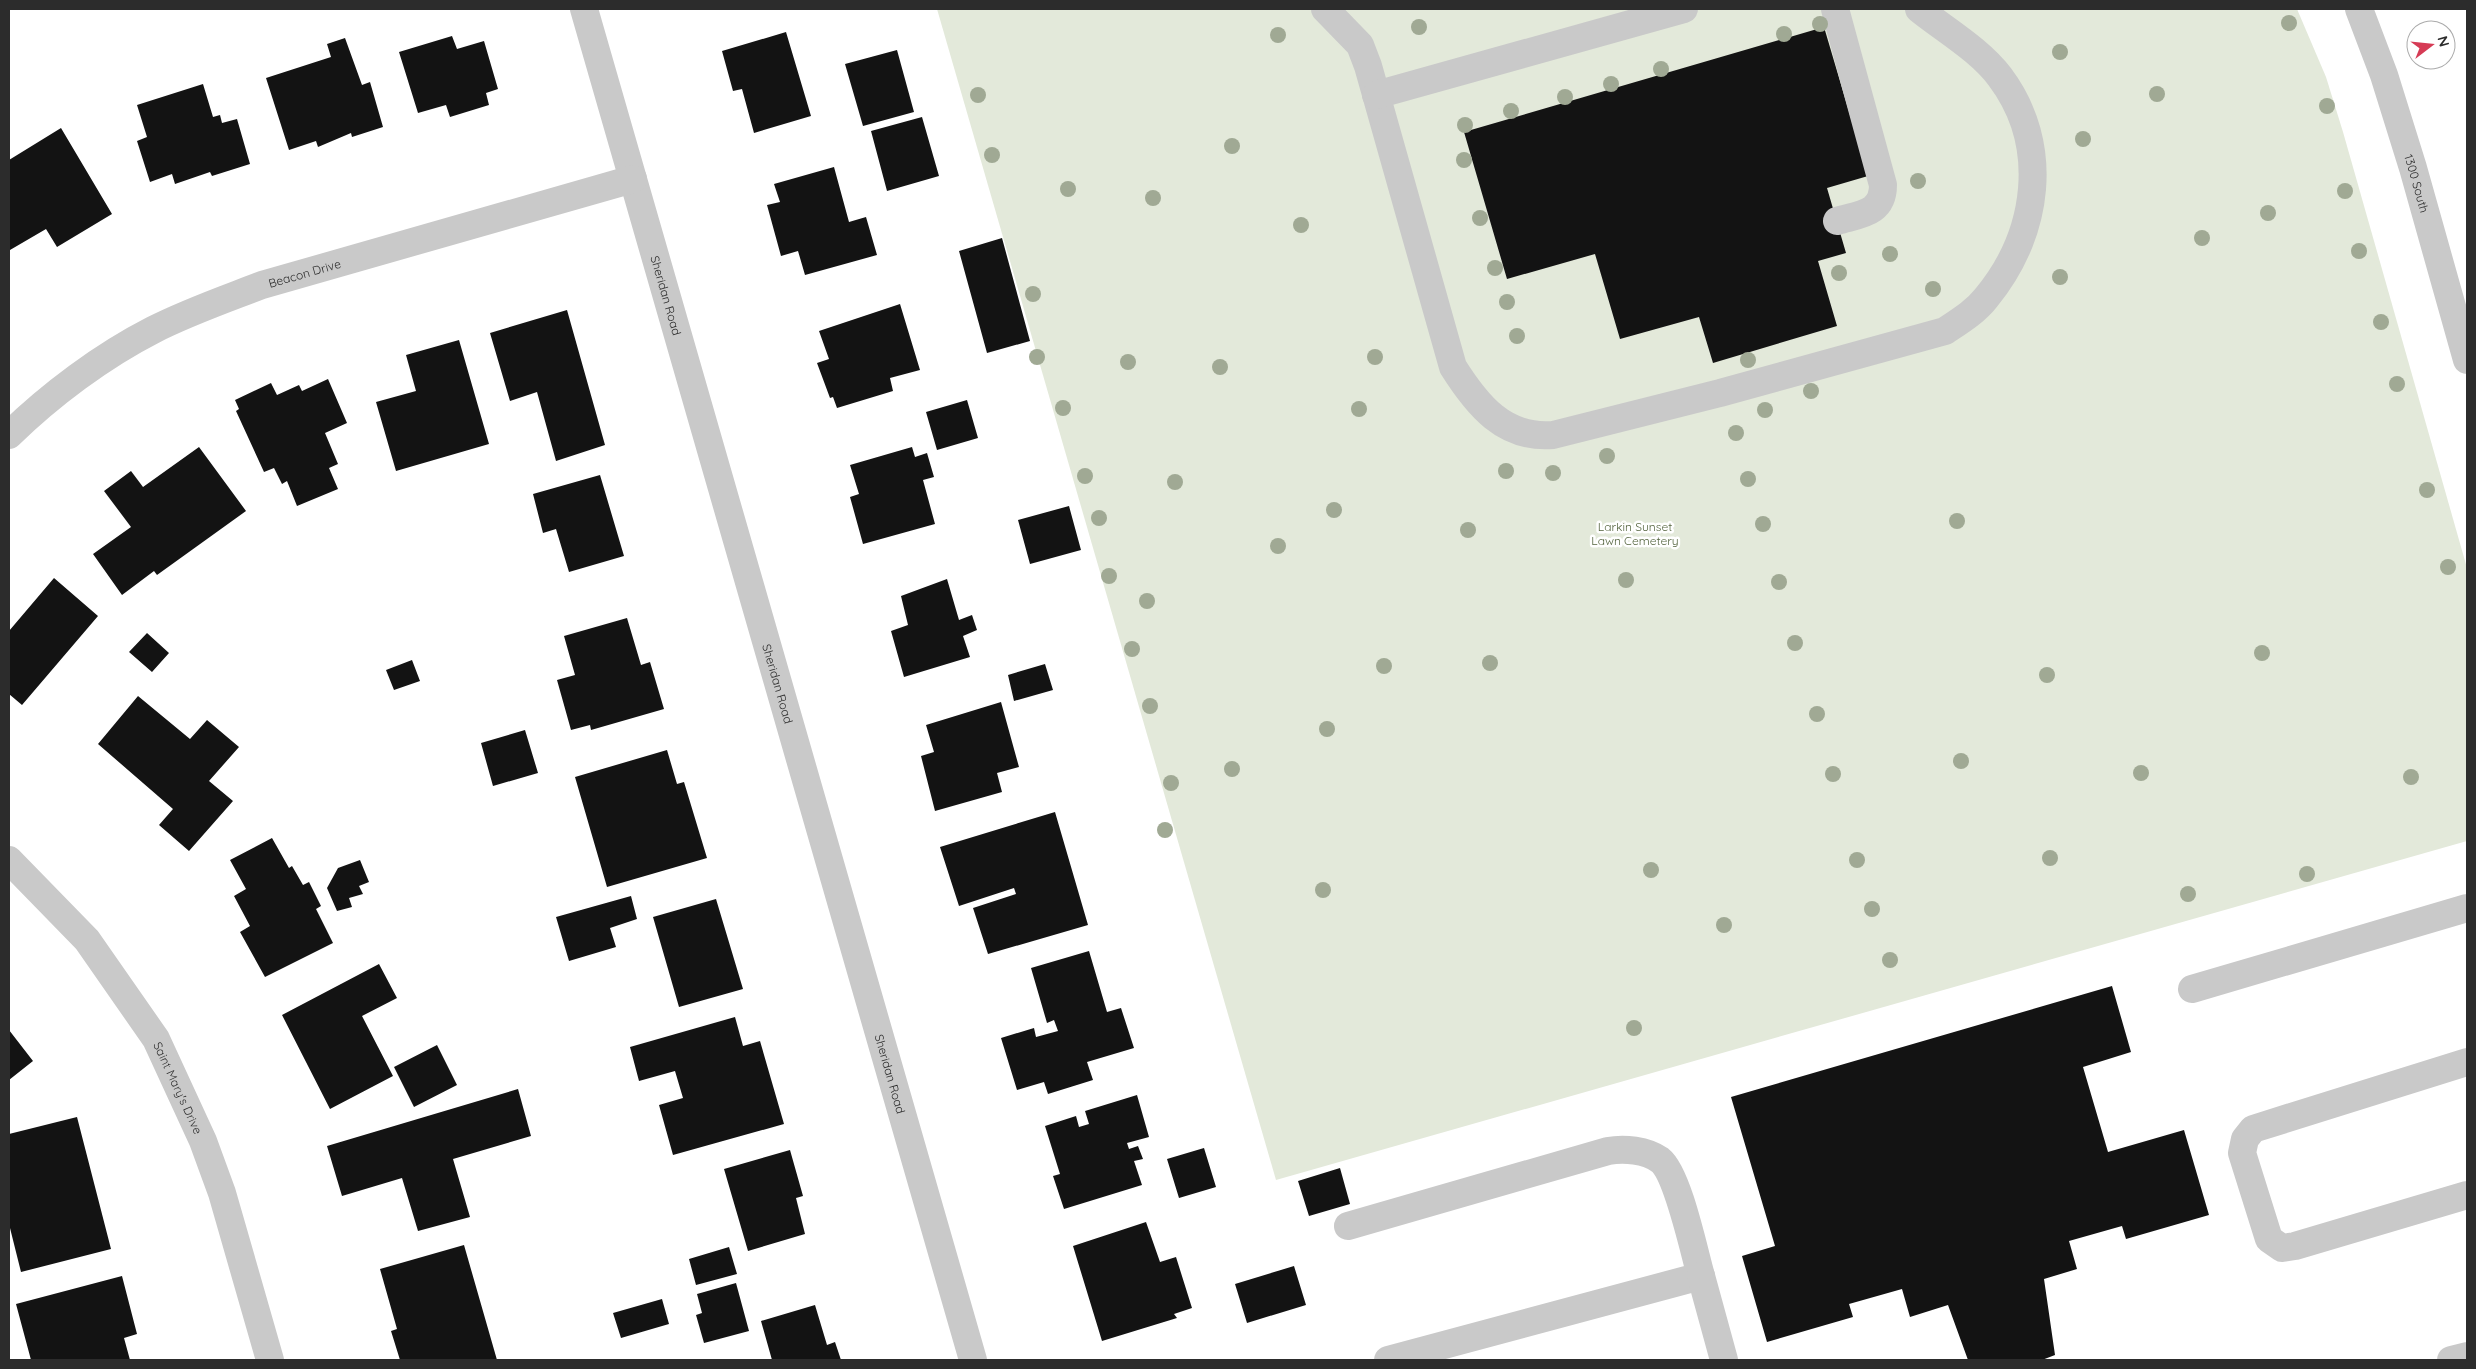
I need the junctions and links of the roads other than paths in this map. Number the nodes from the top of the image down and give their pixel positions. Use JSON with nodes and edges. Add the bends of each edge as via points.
{"nodes":[{"id":1,"x":584,"y":9,"type":"edge"},
{"id":2,"x":1325,"y":9,"type":"edge"},
{"id":3,"x":1684,"y":9,"type":"edge"},
{"id":4,"x":1835,"y":9,"type":"edge"},
{"id":5,"x":1919,"y":9,"type":"edge"},
{"id":6,"x":2359,"y":9,"type":"edge"},
{"id":7,"x":1376,"y":95,"type":"junction"},
{"id":8,"x":633,"y":179,"type":"junction"},
{"id":9,"x":1837,"y":221,"type":"dead end"},
{"id":10,"x":2467,"y":360,"type":"edge"},
{"id":11,"x":9,"y":435,"type":"edge"},
{"id":12,"x":9,"y":860,"type":"edge"},
{"id":13,"x":2467,"y":908,"type":"edge"},
{"id":14,"x":2192,"y":990,"type":"dead end"},
{"id":15,"x":2467,"y":1062,"type":"edge"},
{"id":16,"x":2467,"y":1195,"type":"edge"},
{"id":17,"x":1348,"y":1226,"type":"dead end"},
{"id":18,"x":1701,"y":1276,"type":"junction"},
{"id":19,"x":2467,"y":1356,"type":"edge"},
{"id":20,"x":270,"y":1360,"type":"edge"},
{"id":21,"x":973,"y":1360,"type":"edge"},
{"id":22,"x":1388,"y":1360,"type":"edge"},
{"id":23,"x":1724,"y":1360,"type":"edge"},
{"id":24,"x":2451,"y":1360,"type":"edge"}],
"edges":[{"from":1,"to":8,"type":"street","name":"Sheridan Road"},
{"from":2,"to":7,"type":"street","via":[[1346,27],[1360,45]]},
{"from":3,"to":7,"type":"street"},
{"from":4,"to":9,"type":"street","via":[[1883,185],[1881,202],[1875,208]]},
{"from":5,"to":7,"type":"street","via":[[1999,76],[2015,99],[2028,128],[2033,178],[2027,219],[2004,273],[1986,299],[1945,331],[1553,435],[1536,437],[1521,434],[1505,425],[1469,392],[1453,367]]},
{"from":6,"to":10,"type":"street","name":"1300 South","via":[[2401,131]]},
{"from":8,"to":11,"type":"street","name":"Beacon Drive","via":[[262,285],[207,306],[152,330],[100,362],[51,398]]},
{"from":8,"to":21,"type":"street","name":"Sheridan Road"},
{"from":12,"to":20,"type":"street","name":"Saint Mary's Drive","via":[[88,940],[156,1039],[200,1132],[222,1193]]},
{"from":13,"to":14,"type":"street"},
{"from":15,"to":16,"type":"street","via":[[2253,1129],[2245,1139],[2242,1153],[2269,1239],[2282,1248]]},
{"from":17,"to":18,"type":"street","via":[[1608,1150],[1626,1148],[1660,1160],[1672,1177]]},
{"from":18,"to":22,"type":"street"},
{"from":18,"to":23,"type":"street"},
{"from":19,"to":24,"type":"street"}]}
